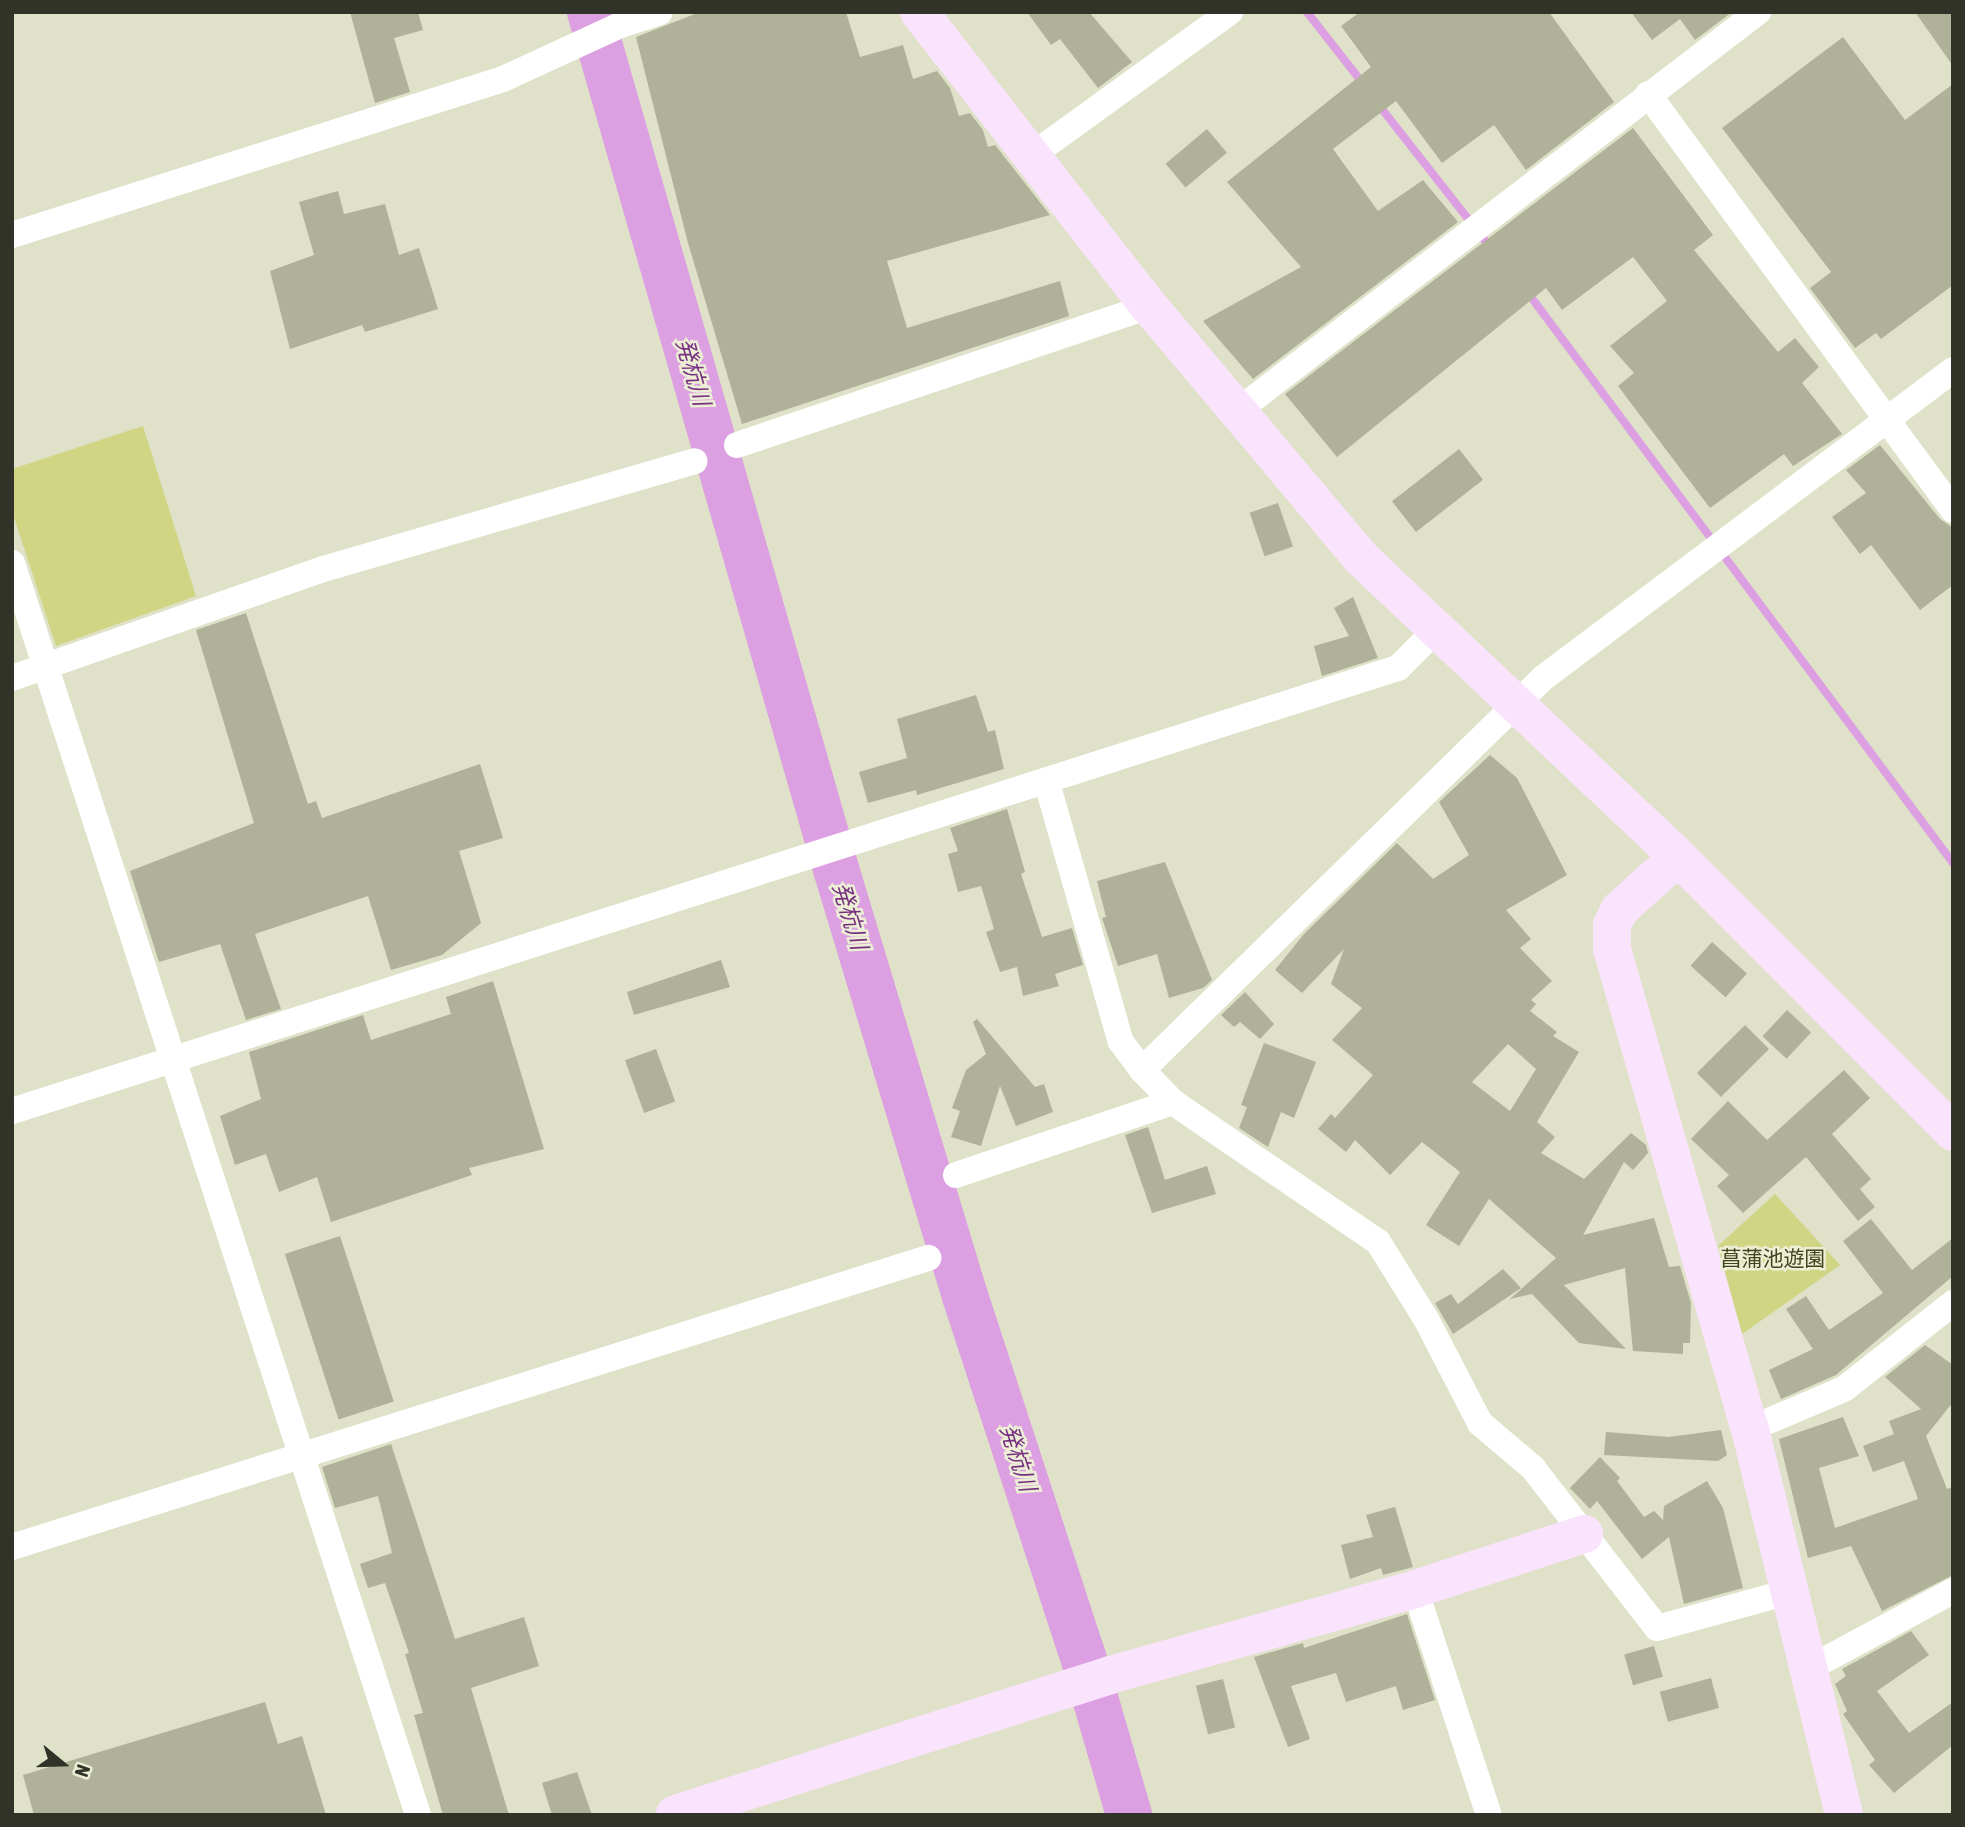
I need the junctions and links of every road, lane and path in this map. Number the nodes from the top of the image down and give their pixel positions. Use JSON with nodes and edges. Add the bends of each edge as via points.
{"nodes":[{"id":1,"x":660,"y":12,"type":"edge"},
{"id":2,"x":919,"y":12,"type":"edge"},
{"id":3,"x":1230,"y":12,"type":"edge"},
{"id":4,"x":1758,"y":12,"type":"edge"},
{"id":5,"x":1648,"y":94,"type":"junction"},
{"id":6,"x":1031,"y":156,"type":"junction"},
{"id":7,"x":12,"y":236,"type":"edge"},
{"id":8,"x":1149,"y":306,"type":"junction"},
{"id":9,"x":1953,"y":370,"type":"edge"},
{"id":10,"x":1236,"y":412,"type":"junction"},
{"id":11,"x":1886,"y":420,"type":"junction"},
{"id":12,"x":737,"y":445,"type":"dead end"},
{"id":13,"x":694,"y":461,"type":"dead end"},
{"id":14,"x":1953,"y":510,"type":"edge"},
{"id":15,"x":12,"y":563,"type":"edge"},
{"id":16,"x":1436,"y":630,"type":"junction"},
{"id":17,"x":45,"y":668,"type":"junction"},
{"id":18,"x":12,"y":678,"type":"edge"},
{"id":19,"x":1517,"y":703,"type":"junction"},
{"id":20,"x":1047,"y":783,"type":"junction"},
{"id":21,"x":1678,"y":857,"type":"junction"},
{"id":22,"x":175,"y":1062,"type":"junction"},
{"id":23,"x":1142,"y":1070,"type":"junction"},
{"id":24,"x":1173,"y":1102,"type":"junction"},
{"id":25,"x":12,"y":1111,"type":"edge"},
{"id":26,"x":1953,"y":1132,"type":"edge"},
{"id":27,"x":956,"y":1175,"type":"dead end"},
{"id":28,"x":928,"y":1258,"type":"dead end"},
{"id":29,"x":1953,"y":1303,"type":"edge"},
{"id":30,"x":1750,"y":1429,"type":"junction"},
{"id":31,"x":300,"y":1458,"type":"junction"},
{"id":32,"x":1584,"y":1534,"type":"junction"},
{"id":33,"x":12,"y":1547,"type":"edge"},
{"id":34,"x":1415,"y":1589,"type":"junction"},
{"id":35,"x":1792,"y":1591,"type":"junction"},
{"id":36,"x":1953,"y":1591,"type":"edge"},
{"id":37,"x":1806,"y":1671,"type":"junction"},
{"id":38,"x":675,"y":1814,"type":"edge"},
{"id":39,"x":418,"y":1815,"type":"edge"},
{"id":40,"x":1489,"y":1815,"type":"edge"},
{"id":41,"x":1844,"y":1815,"type":"edge"}],
"edges":[{"from":1,"to":7,"type":"street","via":[[618,26],[503,79]]},
{"from":2,"to":6,"type":"street"},
{"from":3,"to":6,"type":"street"},
{"from":4,"to":5,"type":"street"},
{"from":5,"to":10,"type":"street"},
{"from":5,"to":11,"type":"street"},
{"from":6,"to":8,"type":"street"},
{"from":8,"to":10,"type":"street"},
{"from":8,"to":12,"type":"street"},
{"from":9,"to":11,"type":"street"},
{"from":10,"to":16,"type":"street","via":[[1361,558]]},
{"from":11,"to":14,"type":"street"},
{"from":11,"to":19,"type":"street","via":[[1543,678]]},
{"from":13,"to":17,"type":"street","via":[[320,570]]},
{"from":15,"to":17,"type":"street"},
{"from":16,"to":19,"type":"street"},
{"from":16,"to":20,"type":"street","via":[[1398,668]]},
{"from":17,"to":18,"type":"street"},
{"from":17,"to":22,"type":"street"},
{"from":19,"to":21,"type":"street"},
{"from":19,"to":23,"type":"street"},
{"from":20,"to":22,"type":"street","via":[[810,855]]},
{"from":20,"to":23,"type":"street","via":[[1121,1042]]},
{"from":21,"to":26,"type":"street"},
{"from":21,"to":30,"type":"street","via":[[1620,909],[1612,925],[1612,948]]},
{"from":22,"to":25,"type":"street"},
{"from":22,"to":31,"type":"street"},
{"from":23,"to":24,"type":"street"},
{"from":24,"to":27,"type":"street"},
{"from":24,"to":32,"type":"street","via":[[1378,1242],[1426,1319],[1480,1423],[1533,1468]]},
{"from":28,"to":31,"type":"street"},
{"from":29,"to":30,"type":"street","via":[[1844,1389]]},
{"from":30,"to":35,"type":"street"},
{"from":31,"to":33,"type":"street"},
{"from":31,"to":39,"type":"street"},
{"from":32,"to":34,"type":"street"},
{"from":32,"to":35,"type":"street","via":[[1657,1628]]},
{"from":34,"to":38,"type":"street","via":[[1110,1675]]},
{"from":34,"to":40,"type":"street"},
{"from":35,"to":37,"type":"street"},
{"from":36,"to":37,"type":"street"},
{"from":37,"to":41,"type":"street"}]}
